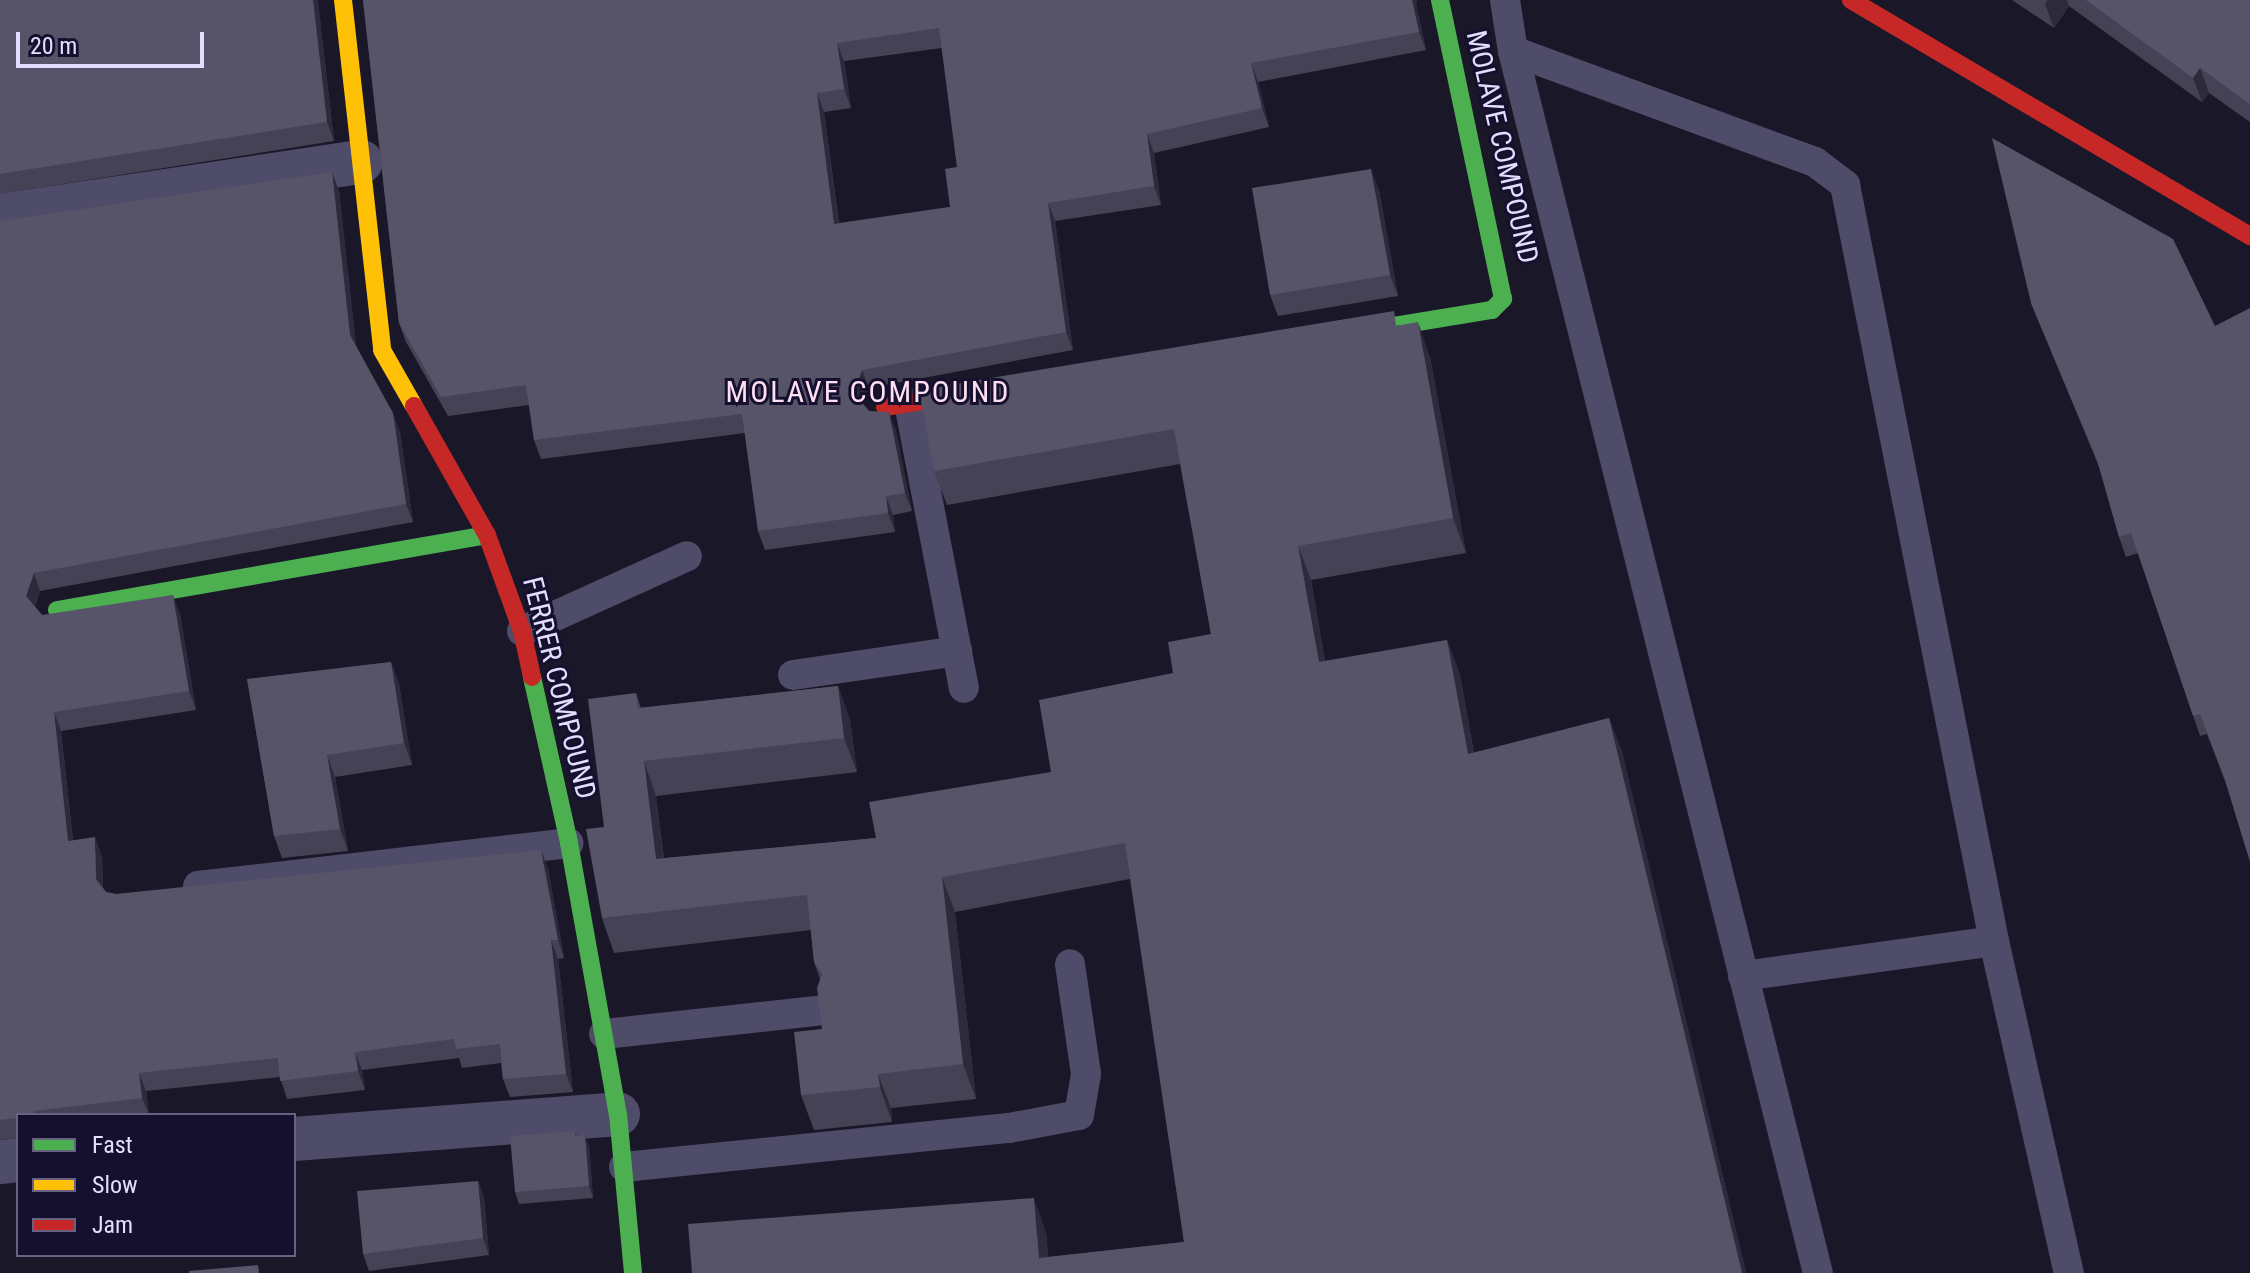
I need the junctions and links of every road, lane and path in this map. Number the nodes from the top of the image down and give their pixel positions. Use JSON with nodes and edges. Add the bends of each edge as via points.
{"nodes":[{"id":1,"x":343,"y":0,"type":"edge"},
{"id":2,"x":1440,"y":0,"type":"edge"},
{"id":3,"x":1505,"y":0,"type":"edge"},
{"id":4,"x":1876,"y":6,"type":"edge"},
{"id":5,"x":1513,"y":51,"type":"junction"},
{"id":6,"x":361,"y":162,"type":"junction"},
{"id":7,"x":5,"y":215,"type":"dead end"},
{"id":8,"x":2250,"y":236,"type":"edge"},
{"id":9,"x":1319,"y":338,"type":"edge"},
{"id":10,"x":1004,"y":388,"type":"edge"},
{"id":11,"x":897,"y":405,"type":"joint"},
{"id":12,"x":487,"y":535,"type":"junction"},
{"id":13,"x":687,"y":556,"type":"dead end"},
{"id":14,"x":57,"y":610,"type":"edge"},
{"id":15,"x":522,"y":631,"type":"junction"},
{"id":16,"x":957,"y":651,"type":"junction"},
{"id":17,"x":793,"y":675,"type":"dead end"},
{"id":18,"x":964,"y":688,"type":"dead end"},
{"id":19,"x":569,"y":843,"type":"junction"},
{"id":20,"x":167,"y":890,"type":"edge"},
{"id":21,"x":1994,"y":941,"type":"junction"},
{"id":22,"x":1070,"y":964,"type":"dead end"},
{"id":23,"x":1743,"y":976,"type":"junction"},
{"id":24,"x":817,"y":1011,"type":"edge"},
{"id":25,"x":604,"y":1034,"type":"junction"},
{"id":26,"x":618,"y":1114,"type":"junction"},
{"id":27,"x":296,"y":1139,"type":"edge"},
{"id":28,"x":624,"y":1167,"type":"junction"},
{"id":29,"x":633,"y":1273,"type":"edge"},
{"id":30,"x":1818,"y":1273,"type":"edge"},
{"id":31,"x":2069,"y":1273,"type":"edge"}],
"edges":[{"from":1,"to":6,"type":"street","name":"FERRER COMPOUND"},
{"from":2,"to":9,"type":"street","name":"MOLAVE COMPOUND","via":[[1503,299],[1492,310]]},
{"from":3,"to":5,"type":"lane"},
{"from":4,"to":8,"type":"street"},
{"from":5,"to":21,"type":"lane","via":[[1815,162],[1845,185]]},
{"from":5,"to":23,"type":"lane"},
{"from":6,"to":7,"type":"street"},
{"from":6,"to":12,"type":"street","name":"FERRER COMPOUND","via":[[382,350]]},
{"from":10,"to":11,"type":"street"},
{"from":11,"to":16,"type":"lane"},
{"from":12,"to":14,"type":"street"},
{"from":12,"to":15,"type":"street","name":"FERRER COMPOUND"},
{"from":13,"to":15,"type":"lane"},
{"from":15,"to":19,"type":"street","name":"FERRER COMPOUND"},
{"from":16,"to":17,"type":"lane"},
{"from":16,"to":18,"type":"lane"},
{"from":19,"to":20,"type":"lane"},
{"from":19,"to":25,"type":"street","name":"FERRER COMPOUND"},
{"from":21,"to":23,"type":"lane"},
{"from":21,"to":31,"type":"lane"},
{"from":22,"to":28,"type":"lane","via":[[1086,1074],[1079,1115],[1009,1128]]},
{"from":23,"to":30,"type":"lane"},
{"from":24,"to":25,"type":"lane"},
{"from":25,"to":26,"type":"street","name":"FERRER COMPOUND"},
{"from":26,"to":27,"type":"street"},
{"from":26,"to":28,"type":"street","name":"FERRER COMPOUND"},
{"from":28,"to":29,"type":"street","name":"FERRER COMPOUND"}]}
